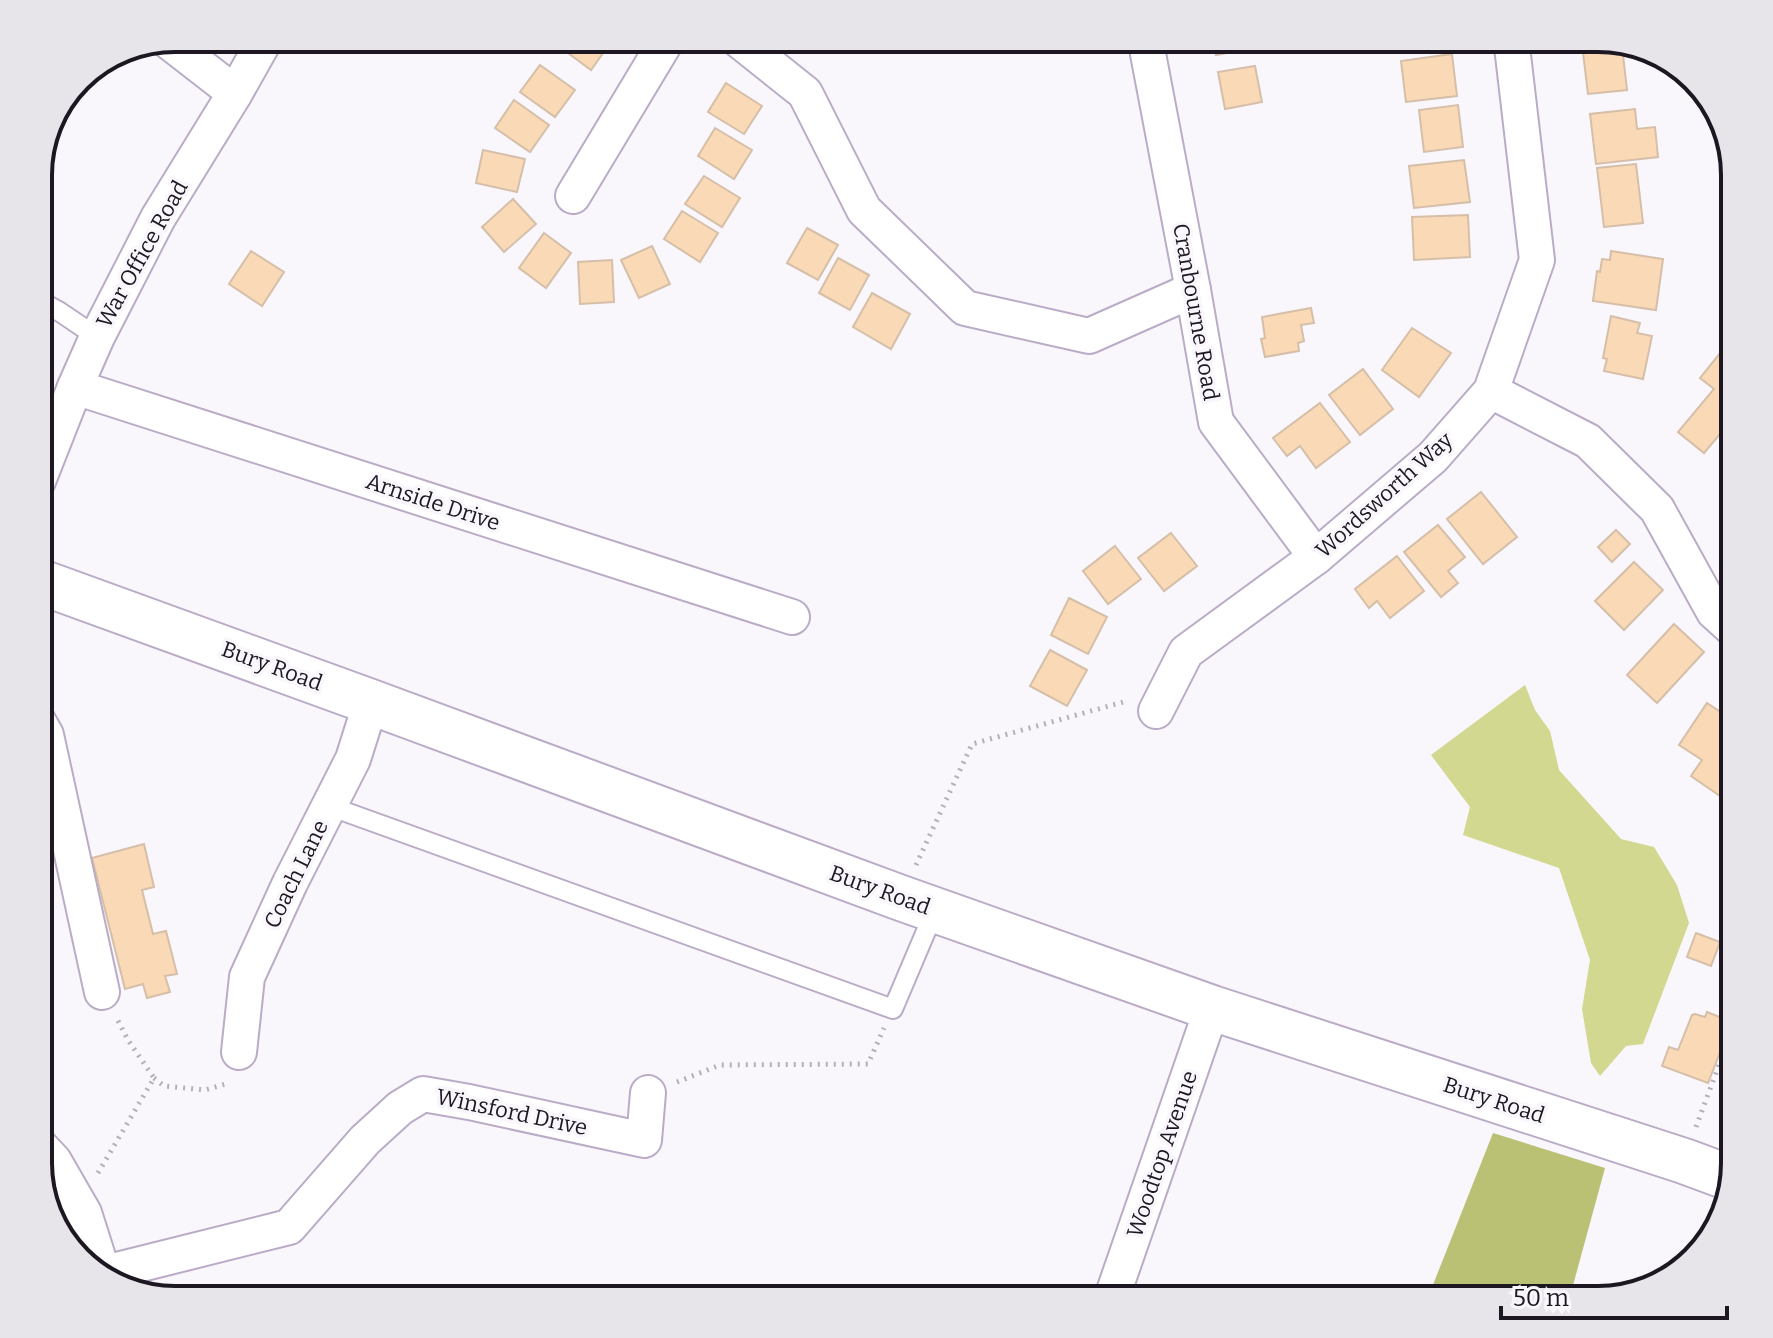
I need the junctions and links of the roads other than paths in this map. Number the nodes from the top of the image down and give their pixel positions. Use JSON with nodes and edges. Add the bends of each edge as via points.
{"nodes":[{"id":1,"x":182,"y":52,"type":"edge"},
{"id":2,"x":258,"y":52,"type":"edge"},
{"id":3,"x":660,"y":52,"type":"edge"},
{"id":4,"x":754,"y":52,"type":"edge"},
{"id":5,"x":1148,"y":52,"type":"edge"},
{"id":6,"x":1513,"y":52,"type":"edge"},
{"id":7,"x":235,"y":93,"type":"junction"},
{"id":8,"x":573,"y":196,"type":"dead end"},
{"id":9,"x":1193,"y":290,"type":"junction"},
{"id":10,"x":52,"y":308,"type":"edge"},
{"id":11,"x":97,"y":337,"type":"junction"},
{"id":12,"x":75,"y":387,"type":"junction"},
{"id":13,"x":1491,"y":391,"type":"junction"},
{"id":14,"x":52,"y":445,"type":"edge"},
{"id":15,"x":1316,"y":557,"type":"junction"},
{"id":16,"x":52,"y":586,"type":"edge"},
{"id":17,"x":792,"y":617,"type":"dead end"},
{"id":18,"x":1721,"y":618,"type":"edge"},
{"id":19,"x":1161,"y":700,"type":"road end"},
{"id":20,"x":371,"y":702,"type":"junction"},
{"id":21,"x":52,"y":763,"type":"edge"},
{"id":22,"x":329,"y":806,"type":"junction"},
{"id":23,"x":918,"y":904,"type":"junction"},
{"id":24,"x":102,"y":992,"type":"road end"},
{"id":25,"x":1212,"y":1008,"type":"junction"},
{"id":26,"x":239,"y":1052,"type":"road end"},
{"id":27,"x":648,"y":1093,"type":"road end"},
{"id":28,"x":52,"y":1159,"type":"edge"},
{"id":29,"x":1720,"y":1176,"type":"edge"},
{"id":30,"x":99,"y":1259,"type":"edge"},
{"id":31,"x":117,"y":1271,"type":"edge"},
{"id":32,"x":1116,"y":1286,"type":"edge"}],
"edges":[{"from":1,"to":7,"type":"street"},
{"from":2,"to":7,"type":"street","name":"War Office Road"},
{"from":3,"to":8,"type":"street"},
{"from":4,"to":9,"type":"street","via":[[805,93],[864,210],[965,308],[1089,336]]},
{"from":5,"to":9,"type":"street","name":"Cranbourne Road"},
{"from":6,"to":13,"type":"street","name":"Wordsworth Way","via":[[1537,260]]},
{"from":7,"to":11,"type":"street","name":"War Office Road","via":[[158,218]]},
{"from":9,"to":15,"type":"street","name":"Cranbourne Road","via":[[1216,422]]},
{"from":10,"to":11,"type":"lane"},
{"from":11,"to":12,"type":"street","name":"War Office Road"},
{"from":12,"to":14,"type":"street","name":"War Office Road"},
{"from":12,"to":17,"type":"street","name":"Arnside Drive"},
{"from":13,"to":15,"type":"street","name":"Wordsworth Way","via":[[1433,457]]},
{"from":13,"to":18,"type":"street","via":[[1588,441],[1657,509]]},
{"from":15,"to":19,"type":"street","name":"Wordsworth Way","via":[[1186,652]]},
{"from":16,"to":20,"type":"main road","name":"Bury Road"},
{"from":20,"to":22,"type":"street","name":"Coach Lane","via":[[353,759]]},
{"from":20,"to":23,"type":"main road","name":"Bury Road"},
{"from":21,"to":24,"type":"street"},
{"from":22,"to":23,"type":"lane","via":[[893,1009]]},
{"from":22,"to":26,"type":"street","name":"Coach Lane","via":[[247,977]]},
{"from":23,"to":25,"type":"main road","name":"Bury Road"},
{"from":25,"to":29,"type":"main road","name":"Bury Road"},
{"from":25,"to":32,"type":"street","name":"Woodtop Avenue"},
{"from":27,"to":31,"type":"street","name":"Winsford Drive","via":[[644,1140],[423,1094],[365,1140],[289,1227]]},
{"from":28,"to":30,"type":"street","via":[[84,1213]]}]}
